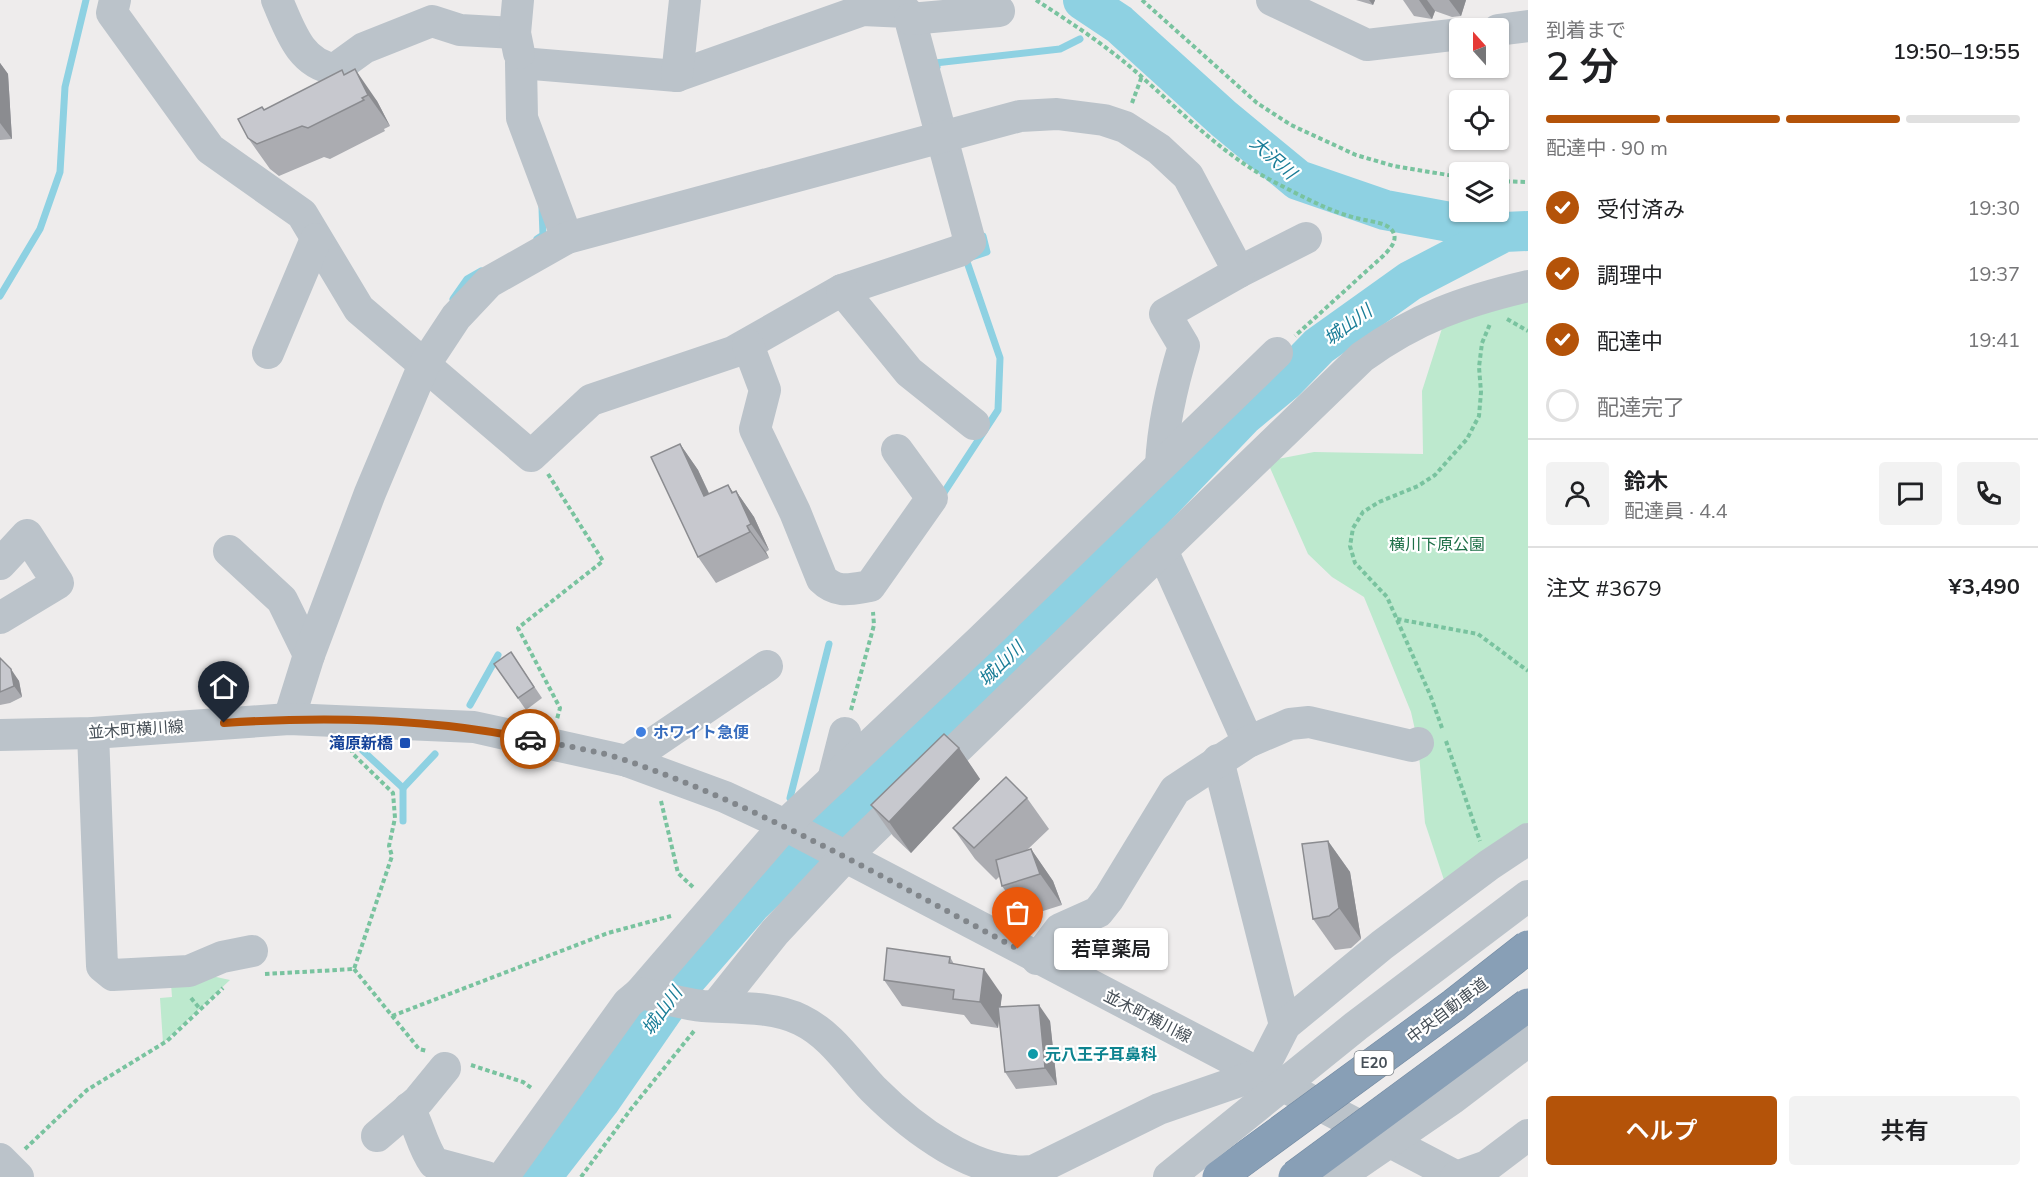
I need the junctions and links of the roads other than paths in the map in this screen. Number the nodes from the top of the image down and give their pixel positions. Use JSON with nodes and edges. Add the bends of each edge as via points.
{"nodes":[{"id":1,"x":115,"y":0,"type":"edge"},
{"id":2,"x":277,"y":0,"type":"edge"},
{"id":3,"x":518,"y":0,"type":"edge"},
{"id":4,"x":686,"y":0,"type":"edge"},
{"id":5,"x":1272,"y":0,"type":"edge"},
{"id":6,"x":861,"y":5,"type":"edge"},
{"id":7,"x":999,"y":11,"type":"dead end"},
{"id":8,"x":910,"y":19,"type":"junction"},
{"id":9,"x":1528,"y":26,"type":"edge"},
{"id":10,"x":1509,"y":29,"type":"edge"},
{"id":11,"x":515,"y":33,"type":"junction"},
{"id":12,"x":1449,"y":35,"type":"edge"},
{"id":13,"x":521,"y":63,"type":"junction"},
{"id":14,"x":677,"y":76,"type":"junction"},
{"id":15,"x":942,"y":135,"type":"junction"},
{"id":16,"x":316,"y":238,"type":"junction"},
{"id":17,"x":567,"y":238,"type":"junction"},
{"id":18,"x":1306,"y":238,"type":"dead end"},
{"id":19,"x":1239,"y":272,"type":"junction"},
{"id":20,"x":1528,"y":286,"type":"edge"},
{"id":21,"x":842,"y":290,"type":"junction"},
{"id":22,"x":748,"y":345,"type":"junction"},
{"id":23,"x":268,"y":353,"type":"dead end"},
{"id":24,"x":1277,"y":353,"type":"road end"},
{"id":25,"x":423,"y":368,"type":"junction"},
{"id":26,"x":974,"y":424,"type":"dead end"},
{"id":27,"x":897,"y":450,"type":"dead end"},
{"id":28,"x":1161,"y":465,"type":"junction"},
{"id":29,"x":1162,"y":550,"type":"junction"},
{"id":30,"x":229,"y":551,"type":"dead end"},
{"id":31,"x":0,"y":564,"type":"edge"},
{"id":32,"x":1,"y":615,"type":"edge"},
{"id":33,"x":309,"y":656,"type":"junction"},
{"id":34,"x":767,"y":666,"type":"dead end"},
{"id":35,"x":289,"y":718,"type":"junction"},
{"id":36,"x":93,"y":733,"type":"junction"},
{"id":37,"x":844,"y":734,"type":"road end"},
{"id":38,"x":0,"y":735,"type":"edge"},
{"id":39,"x":1248,"y":742,"type":"junction"},
{"id":40,"x":1418,"y":743,"type":"dead end"},
{"id":41,"x":1218,"y":760,"type":"junction"},
{"id":42,"x":627,"y":761,"type":"junction"},
{"id":43,"x":833,"y":780,"type":"junction"},
{"id":44,"x":789,"y":827,"type":"junction"},
{"id":45,"x":1528,"y":839,"type":"edge"},
{"id":46,"x":842,"y":856,"type":"junction"},
{"id":47,"x":1528,"y":896,"type":"edge"},
{"id":48,"x":1528,"y":947,"type":"edge"},
{"id":49,"x":252,"y":951,"type":"dead end"},
{"id":50,"x":1038,"y":959,"type":"junction"},
{"id":51,"x":646,"y":994,"type":"junction"},
{"id":52,"x":1528,"y":1005,"type":"edge"},
{"id":53,"x":708,"y":1006,"type":"junction"},
{"id":54,"x":1285,"y":1025,"type":"junction"},
{"id":55,"x":1528,"y":1041,"type":"edge"},
{"id":56,"x":445,"y":1061,"type":"road end"},
{"id":57,"x":1260,"y":1074,"type":"junction"},
{"id":58,"x":409,"y":1108,"type":"junction"},
{"id":59,"x":1528,"y":1135,"type":"edge"},
{"id":60,"x":377,"y":1136,"type":"dead end"},
{"id":61,"x":0,"y":1159,"type":"edge"},
{"id":62,"x":1014,"y":1176,"type":"edge"},
{"id":63,"x":18,"y":1177,"type":"edge"},
{"id":64,"x":486,"y":1177,"type":"edge"},
{"id":65,"x":503,"y":1177,"type":"edge"},
{"id":66,"x":1169,"y":1177,"type":"edge"},
{"id":67,"x":1219,"y":1177,"type":"edge"},
{"id":68,"x":1295,"y":1177,"type":"edge"},
{"id":69,"x":1338,"y":1177,"type":"edge"},
{"id":70,"x":1457,"y":1177,"type":"edge"}],
"edges":[{"from":1,"to":16,"type":"street","via":[[112,13],[210,149],[302,214]]},
{"from":2,"to":11,"type":"street","via":[[307,58],[319,67],[335,69],[364,48],[432,21],[460,30]]},
{"from":3,"to":11,"type":"street"},
{"from":4,"to":14,"type":"street"},
{"from":5,"to":12,"type":"street","via":[[1367,45]]},
{"from":6,"to":8,"type":"street","via":[[906,12]]},
{"from":6,"to":14,"type":"street"},
{"from":7,"to":8,"type":"street"},
{"from":8,"to":15,"type":"street"},
{"from":9,"to":10,"type":"street"},
{"from":11,"to":13,"type":"street"},
{"from":13,"to":14,"type":"street"},
{"from":13,"to":17,"type":"street","via":[[522,118]]},
{"from":15,"to":17,"type":"street"},
{"from":15,"to":19,"type":"street","via":[[1020,116],[1057,114],[1083,115],[1125,127],[1159,148],[1188,176]]},
{"from":15,"to":21,"type":"street","via":[[970,242],[959,251]]},
{"from":16,"to":23,"type":"street"},
{"from":16,"to":25,"type":"street","via":[[358,309]]},
{"from":17,"to":25,"type":"street","via":[[489,282],[456,317]]},
{"from":18,"to":19,"type":"street"},
{"from":19,"to":28,"type":"street","via":[[1165,314],[1184,346],[1170,393]]},
{"from":20,"to":29,"type":"street","via":[[1452,306],[1385,340],[1342,376]]},
{"from":21,"to":22,"type":"street"},
{"from":21,"to":26,"type":"street","via":[[909,372]]},
{"from":22,"to":25,"type":"street","via":[[591,400],[531,456]]},
{"from":22,"to":27,"type":"street","via":[[765,390],[755,429],[822,579],[831,588],[841,591],[870,586],[932,498]]},
{"from":24,"to":28,"type":"street"},
{"from":25,"to":33,"type":"street","via":[[370,493]]},
{"from":28,"to":43,"type":"street"},
{"from":29,"to":39,"type":"street"},
{"from":29,"to":46,"type":"street"},
{"from":30,"to":33,"type":"street","via":[[282,600]]},
{"from":31,"to":32,"type":"street","via":[[27,535],[58,583]]},
{"from":33,"to":35,"type":"street"},
{"from":34,"to":42,"type":"street"},
{"from":35,"to":36,"type":"street","name":"並木町横川線"},
{"from":35,"to":42,"type":"street","name":"並木町横川線","via":[[474,728]]},
{"from":36,"to":38,"type":"street","name":"並木町横川線"},
{"from":36,"to":49,"type":"street","via":[[102,966],[113,975],[182,972]]},
{"from":37,"to":43,"type":"street"},
{"from":39,"to":40,"type":"street","via":[[1290,724],[1309,722],[1412,746]]},
{"from":39,"to":41,"type":"street"},
{"from":41,"to":50,"type":"street","via":[[1175,790],[1098,912],[1060,929]]},
{"from":41,"to":54,"type":"street"},
{"from":42,"to":44,"type":"street","name":"並木町横川線","via":[[725,797]]},
{"from":43,"to":44,"type":"street"},
{"from":44,"to":46,"type":"street"},
{"from":44,"to":51,"type":"street","via":[[712,907]]},
{"from":45,"to":54,"type":"street","via":[[1382,945]]},
{"from":46,"to":50,"type":"street","name":"並木町横川線"},
{"from":46,"to":53,"type":"street"},
{"from":47,"to":66,"type":"street","bridge":true,"via":[[1356,1026]]},
{"from":48,"to":67,"type":"highway","name":"中央自動車道","number":"E20","bridge":true},
{"from":50,"to":57,"type":"street","name":"並木町横川線"},
{"from":51,"to":53,"type":"street"},
{"from":51,"to":65,"type":"street","via":[[628,1003]]},
{"from":52,"to":68,"type":"highway","number":"E20","bridge":true},
{"from":53,"to":62,"type":"street","via":[[799,1019],[820,1031],[895,1109],[945,1147]]},
{"from":54,"to":57,"type":"street"},
{"from":55,"to":69,"type":"street","bridge":true},
{"from":56,"to":58,"type":"street"},
{"from":57,"to":62,"type":"street","via":[[1169,1105],[1033,1172]]},
{"from":57,"to":70,"type":"street","name":"並木町横川線"},
{"from":58,"to":60,"type":"street"},
{"from":58,"to":64,"type":"street","via":[[434,1163]]},
{"from":59,"to":70,"type":"street","via":[[1487,1166]]},
{"from":61,"to":63,"type":"street"}]}
